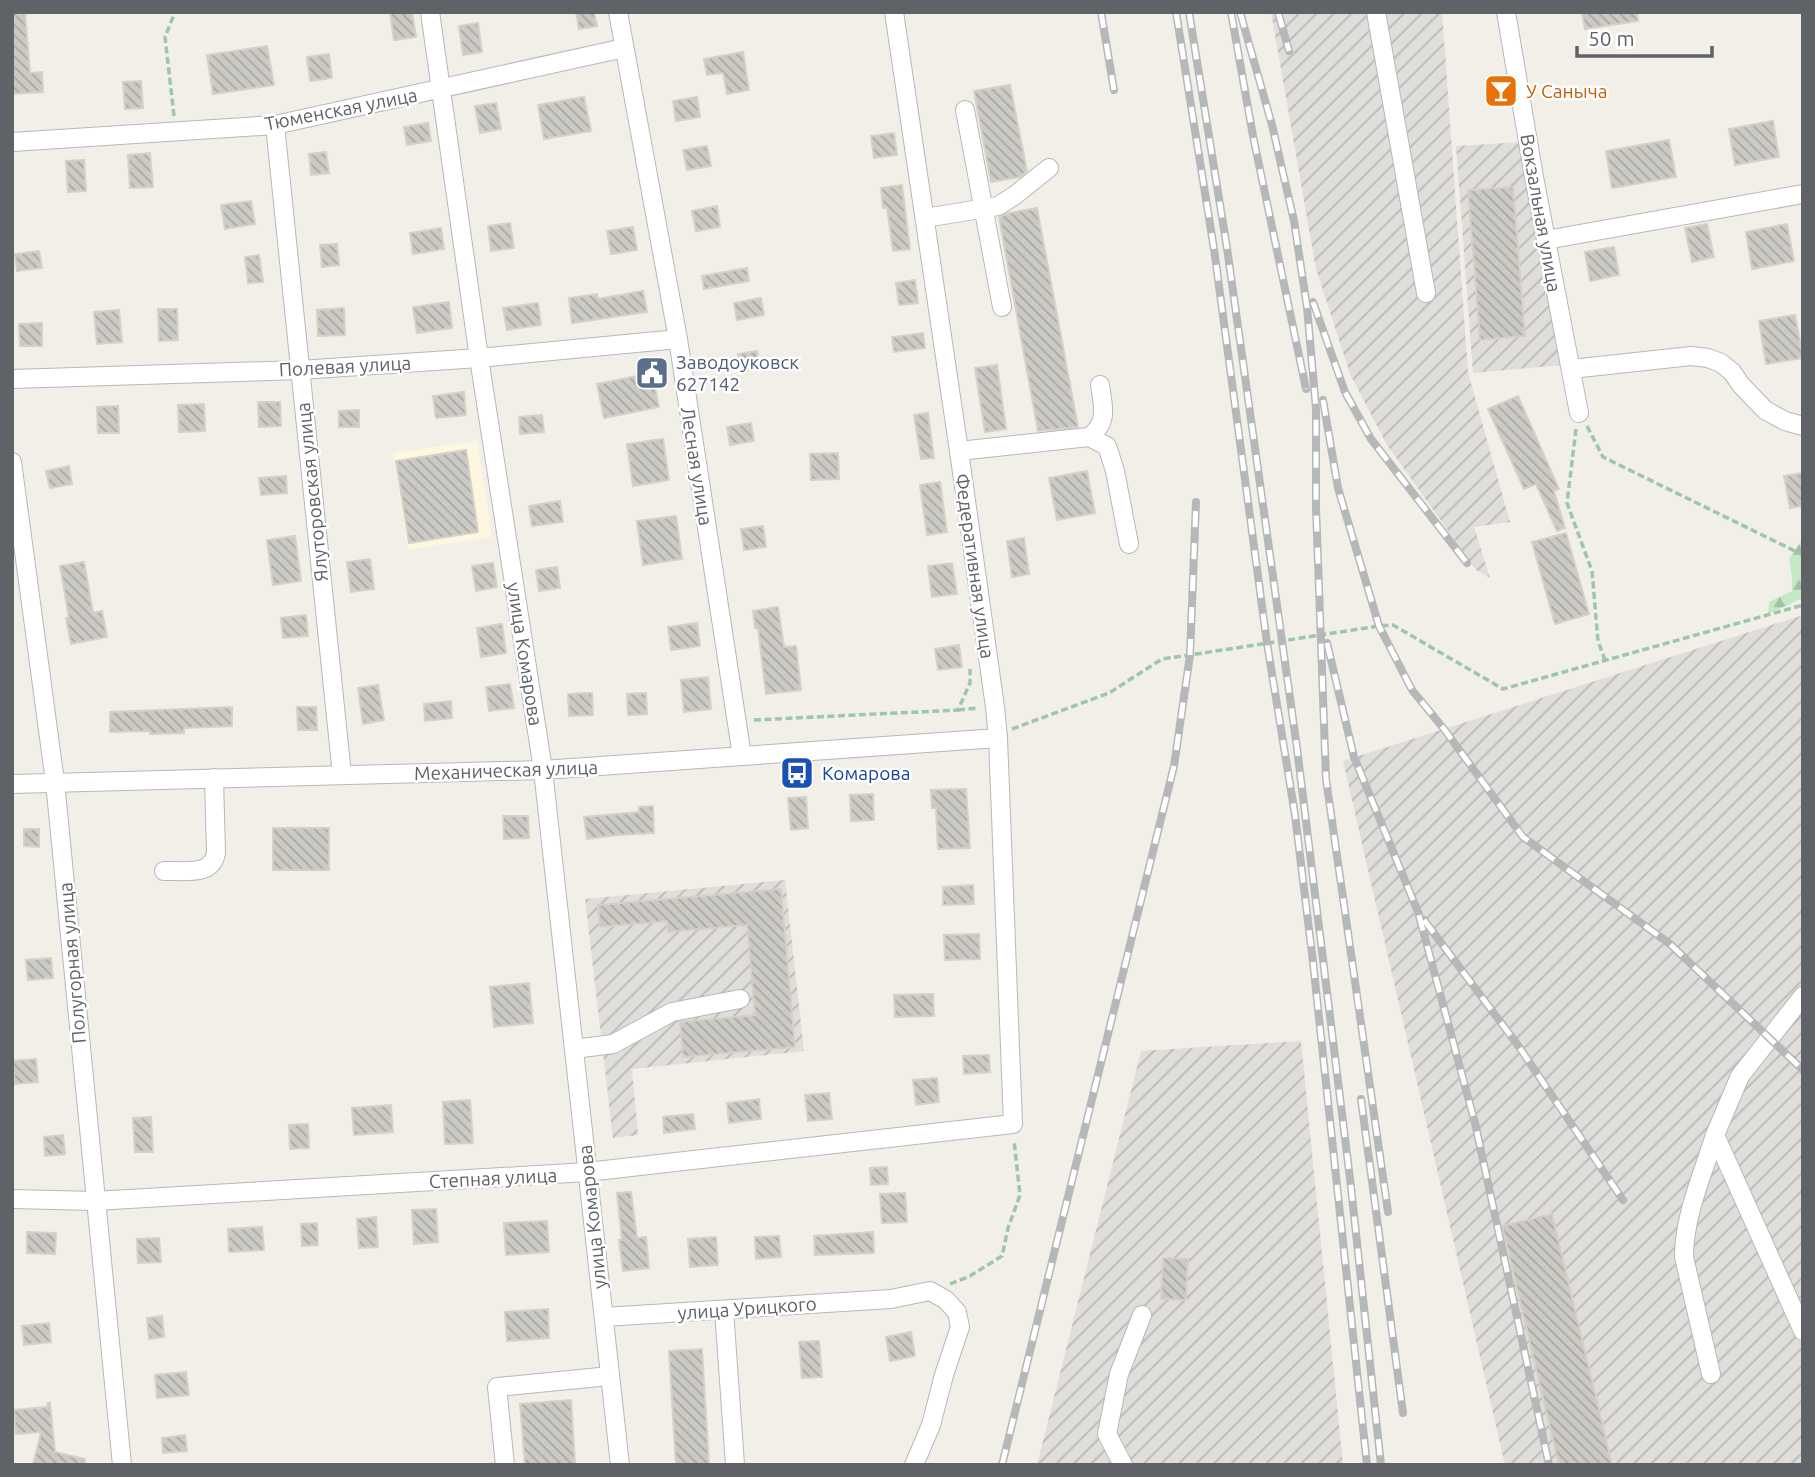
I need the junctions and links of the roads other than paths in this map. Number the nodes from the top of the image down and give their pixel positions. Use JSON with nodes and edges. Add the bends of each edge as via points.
{"nodes":[{"id":1,"x":430,"y":12,"type":"edge"},
{"id":2,"x":618,"y":12,"type":"edge"},
{"id":3,"x":894,"y":12,"type":"edge"},
{"id":4,"x":1376,"y":12,"type":"edge"},
{"id":5,"x":1506,"y":12,"type":"edge"},
{"id":6,"x":624,"y":48,"type":"junction"},
{"id":7,"x":441,"y":89,"type":"junction"},
{"id":8,"x":965,"y":110,"type":"dead end"},
{"id":9,"x":275,"y":125,"type":"junction"},
{"id":10,"x":12,"y":142,"type":"edge"},
{"id":11,"x":1049,"y":168,"type":"dead end"},
{"id":12,"x":1803,"y":194,"type":"edge"},
{"id":13,"x":984,"y":208,"type":"junction"},
{"id":14,"x":925,"y":218,"type":"junction"},
{"id":15,"x":1546,"y":240,"type":"junction"},
{"id":16,"x":1426,"y":293,"type":"dead end"},
{"id":17,"x":1002,"y":307,"type":"dead end"},
{"id":18,"x":678,"y":340,"type":"junction"},
{"id":19,"x":479,"y":358,"type":"junction"},
{"id":20,"x":1571,"y":369,"type":"junction"},
{"id":21,"x":300,"y":370,"type":"junction"},
{"id":22,"x":12,"y":379,"type":"edge"},
{"id":23,"x":1100,"y":385,"type":"dead end"},
{"id":24,"x":1579,"y":413,"type":"road end"},
{"id":25,"x":1803,"y":426,"type":"edge"},
{"id":26,"x":1089,"y":437,"type":"junction"},
{"id":27,"x":960,"y":451,"type":"junction"},
{"id":28,"x":12,"y":463,"type":"edge"},
{"id":29,"x":1129,"y":544,"type":"dead end"},
{"id":30,"x":1004,"y":734,"type":"junction"},
{"id":31,"x":742,"y":756,"type":"junction"},
{"id":32,"x":544,"y":770,"type":"junction"},
{"id":33,"x":342,"y":775,"type":"junction"},
{"id":34,"x":214,"y":778,"type":"junction"},
{"id":35,"x":55,"y":782,"type":"junction"},
{"id":36,"x":12,"y":784,"type":"edge"},
{"id":37,"x":164,"y":871,"type":"dead end"},
{"id":38,"x":1803,"y":996,"type":"edge"},
{"id":39,"x":740,"y":999,"type":"dead end"},
{"id":40,"x":574,"y":1049,"type":"junction"},
{"id":41,"x":1013,"y":1125,"type":"joint"},
{"id":42,"x":1715,"y":1135,"type":"junction"},
{"id":43,"x":587,"y":1172,"type":"junction"},
{"id":44,"x":12,"y":1199,"type":"edge"},
{"id":45,"x":95,"y":1202,"type":"junction"},
{"id":46,"x":724,"y":1310,"type":"junction"},
{"id":47,"x":1142,"y":1315,"type":"dead end"},
{"id":48,"x":604,"y":1317,"type":"junction"},
{"id":49,"x":1803,"y":1331,"type":"edge"},
{"id":50,"x":1711,"y":1374,"type":"dead end"},
{"id":51,"x":610,"y":1376,"type":"junction"},
{"id":52,"x":122,"y":1465,"type":"edge"},
{"id":53,"x":505,"y":1465,"type":"edge"},
{"id":54,"x":620,"y":1465,"type":"edge"},
{"id":55,"x":735,"y":1465,"type":"edge"},
{"id":56,"x":914,"y":1465,"type":"edge"},
{"id":57,"x":1123,"y":1465,"type":"edge"}],
"edges":[{"from":1,"to":7,"type":"street","name":"улица Комарова"},
{"from":2,"to":6,"type":"street","name":"Лесная улица"},
{"from":3,"to":14,"type":"street","name":"Федеративная улица"},
{"from":4,"to":16,"type":"street"},
{"from":5,"to":15,"type":"street","name":"Вокзальная улица"},
{"from":6,"to":7,"type":"street","name":"Тюменская улица"},
{"from":6,"to":18,"type":"street","name":"Лесная улица"},
{"from":7,"to":9,"type":"street","name":"Тюменская улица"},
{"from":7,"to":19,"type":"street","name":"улица Комарова"},
{"from":8,"to":13,"type":"street"},
{"from":9,"to":10,"type":"street","name":"Тюменская улица"},
{"from":9,"to":21,"type":"street","name":"Ялуторовская улица"},
{"from":11,"to":13,"type":"street","via":[[1009,200]]},
{"from":12,"to":15,"type":"street"},
{"from":13,"to":14,"type":"street"},
{"from":13,"to":17,"type":"street"},
{"from":14,"to":27,"type":"street","name":"Федеративная улица"},
{"from":15,"to":20,"type":"street","name":"Вокзальная улица"},
{"from":18,"to":19,"type":"street","name":"Полевая улица"},
{"from":18,"to":31,"type":"street","name":"Лесная улица"},
{"from":19,"to":21,"type":"street","name":"Полевая улица"},
{"from":19,"to":32,"type":"street","name":"улица Комарова"},
{"from":20,"to":24,"type":"street","name":"Вокзальная улица"},
{"from":20,"to":25,"type":"street","via":[[1708,358],[1732,372],[1765,410]]},
{"from":21,"to":22,"type":"street","name":"Полевая улица"},
{"from":21,"to":33,"type":"street","name":"Ялуторовская улица"},
{"from":23,"to":26,"type":"street","via":[[1104,417]]},
{"from":26,"to":27,"type":"street"},
{"from":26,"to":29,"type":"street","via":[[1107,446]]},
{"from":27,"to":30,"type":"street","name":"Федеративная улица","via":[[995,707]]},
{"from":28,"to":35,"type":"street","name":"Полугорная улица"},
{"from":30,"to":31,"type":"street","name":"Механическая улица"},
{"from":30,"to":41,"type":"street","name":"Федеративная улица"},
{"from":31,"to":32,"type":"street","name":"Механическая улица"},
{"from":32,"to":33,"type":"street","name":"Механическая улица"},
{"from":32,"to":40,"type":"street","name":"улица Комарова"},
{"from":33,"to":34,"type":"street","name":"Механическая улица"},
{"from":34,"to":35,"type":"street","name":"Механическая улица"},
{"from":34,"to":37,"type":"street","via":[[215,861],[204,870]]},
{"from":35,"to":36,"type":"street","name":"Механическая улица"},
{"from":35,"to":45,"type":"street","name":"Полугорная улица"},
{"from":38,"to":42,"type":"street","via":[[1740,1076]]},
{"from":39,"to":40,"type":"street","via":[[672,1012],[613,1044]]},
{"from":40,"to":43,"type":"street","name":"улица Комарова"},
{"from":41,"to":43,"type":"street","name":"Степная улица"},
{"from":42,"to":49,"type":"street"},
{"from":42,"to":50,"type":"street","via":[[1684,1238],[1684,1256]]},
{"from":43,"to":45,"type":"street","name":"Степная улица"},
{"from":43,"to":48,"type":"street","name":"улица Комарова"},
{"from":44,"to":45,"type":"street","name":"Степная улица"},
{"from":45,"to":52,"type":"street","name":"Полугорная улица"},
{"from":46,"to":48,"type":"street","name":"улица Урицкого"},
{"from":46,"to":55,"type":"street"},
{"from":46,"to":56,"type":"street","name":"улица Урицкого","via":[[891,1299],[930,1291],[946,1300],[957,1312],[960,1327]]},
{"from":47,"to":57,"type":"street","via":[[1119,1374],[1107,1434]]},
{"from":48,"to":51,"type":"street","name":"улица Комарова"},
{"from":51,"to":53,"type":"street","via":[[498,1387]]},
{"from":51,"to":54,"type":"street","name":"улица Комарова"}]}
